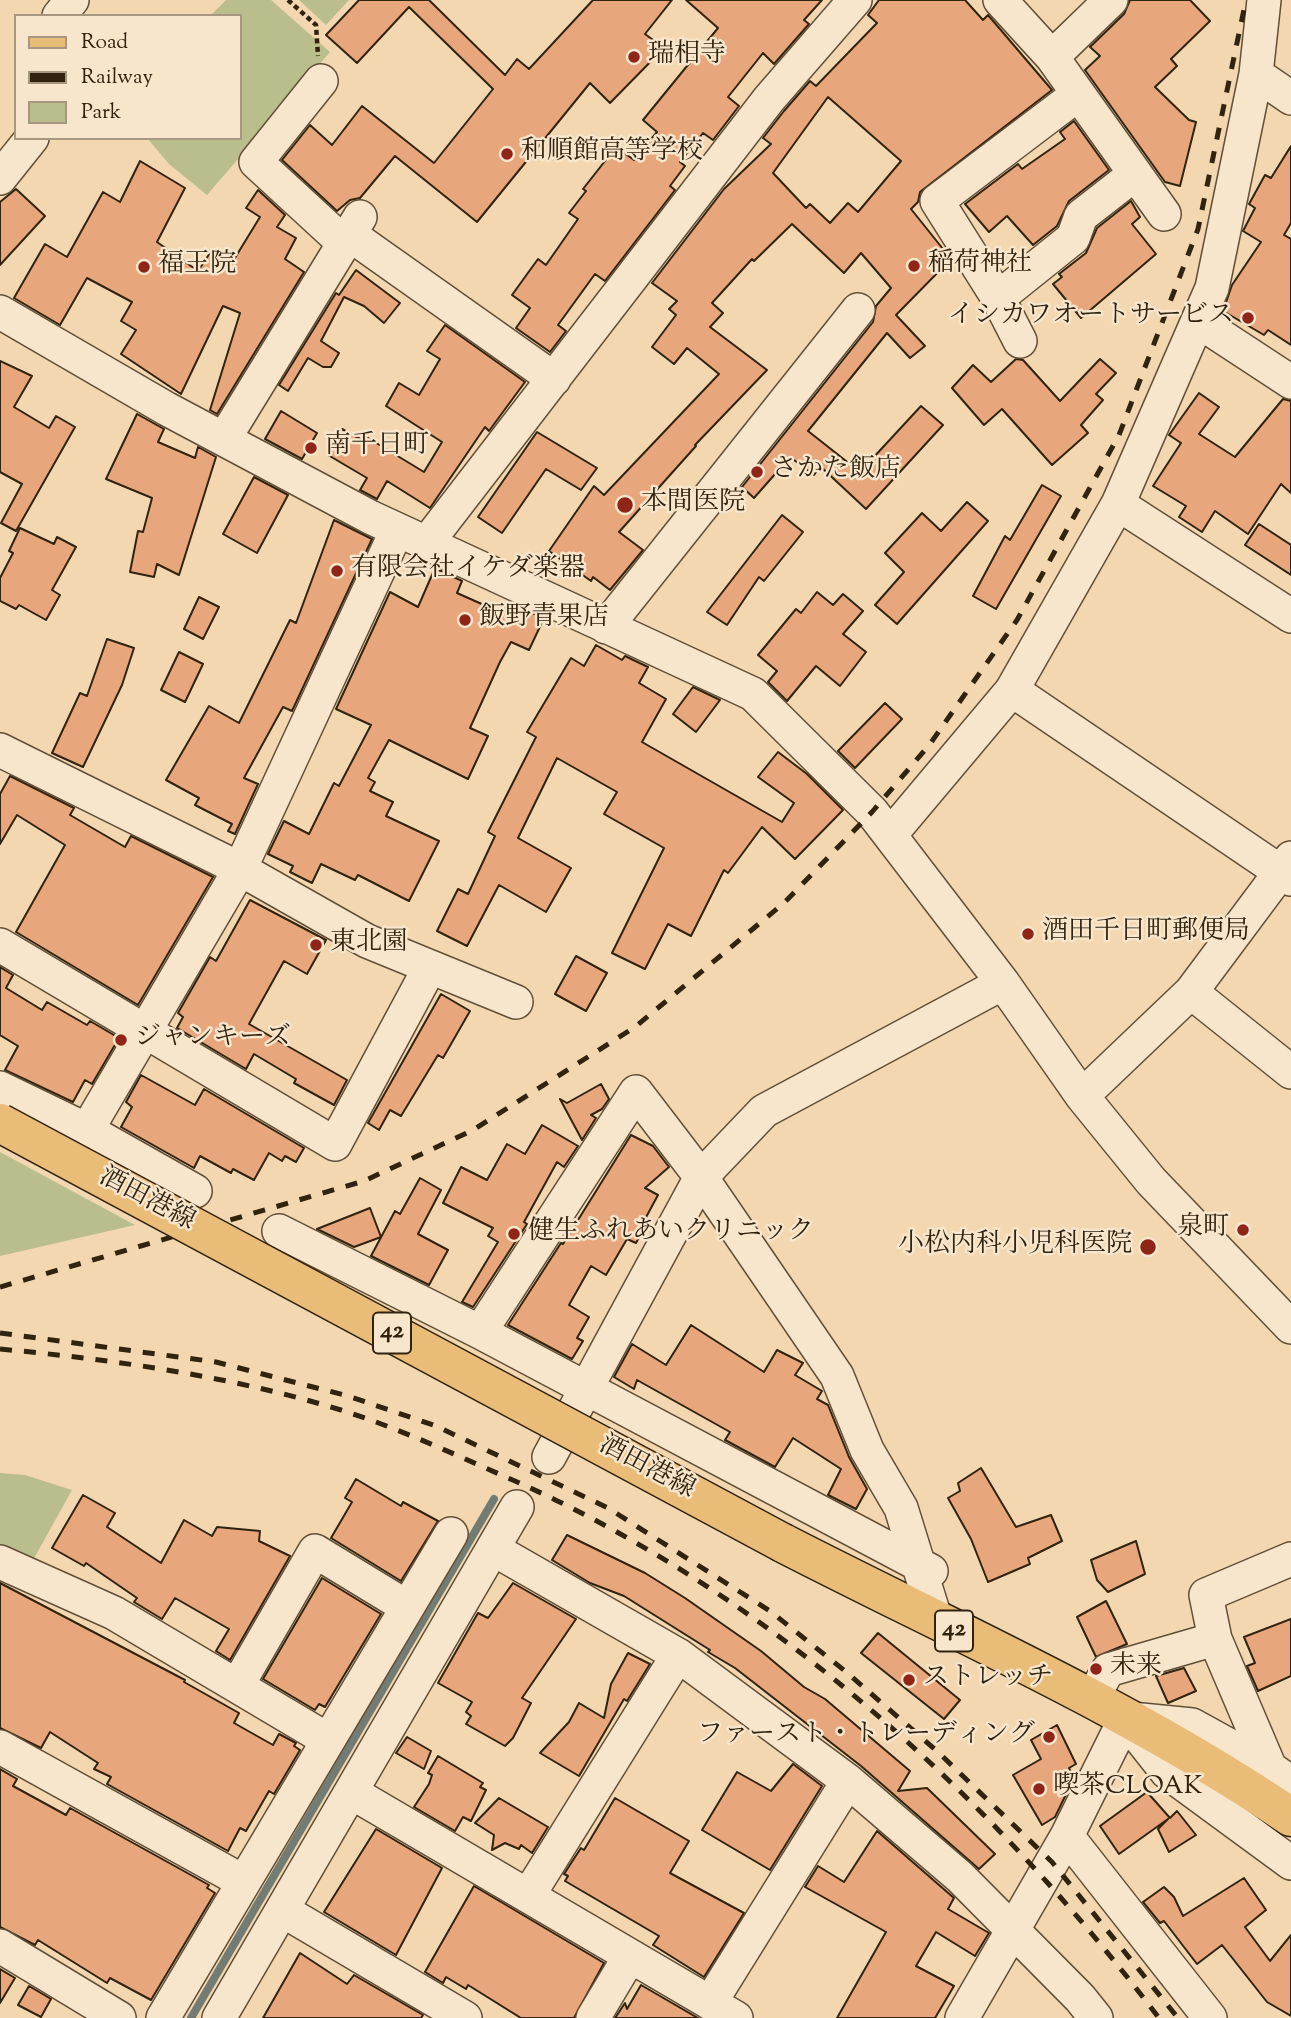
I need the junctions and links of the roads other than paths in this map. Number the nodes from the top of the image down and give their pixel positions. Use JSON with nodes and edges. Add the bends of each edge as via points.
{"nodes":[{"id":1,"x":72,"y":0,"type":"edge"},
{"id":2,"x":855,"y":0,"type":"edge"},
{"id":3,"x":1000,"y":0,"type":"edge"},
{"id":4,"x":1111,"y":0,"type":"edge"},
{"id":5,"x":1264,"y":0,"type":"edge"},
{"id":6,"x":61,"y":14,"type":"edge"},
{"id":7,"x":1052,"y":57,"type":"junction"},
{"id":8,"x":1255,"y":74,"type":"junction"},
{"id":9,"x":321,"y":81,"type":"road end"},
{"id":10,"x":1077,"y":95,"type":"junction"},
{"id":11,"x":1291,"y":98,"type":"edge"},
{"id":12,"x":30,"y":140,"type":"edge"},
{"id":13,"x":1135,"y":174,"type":"junction"},
{"id":14,"x":0,"y":178,"type":"edge"},
{"id":15,"x":1164,"y":214,"type":"dead end"},
{"id":16,"x":351,"y":231,"type":"junction"},
{"id":17,"x":999,"y":298,"type":"junction"},
{"id":18,"x":858,"y":310,"type":"dead end"},
{"id":19,"x":0,"y":312,"type":"edge"},
{"id":20,"x":1198,"y":321,"type":"junction"},
{"id":21,"x":1020,"y":341,"type":"dead end"},
{"id":22,"x":554,"y":379,"type":"junction"},
{"id":23,"x":1291,"y":382,"type":"edge"},
{"id":24,"x":224,"y":439,"type":"junction"},
{"id":25,"x":1118,"y":504,"type":"junction"},
{"id":26,"x":397,"y":530,"type":"junction"},
{"id":27,"x":426,"y":544,"type":"junction"},
{"id":28,"x":1291,"y":616,"type":"edge"},
{"id":29,"x":606,"y":627,"type":"junction"},
{"id":30,"x":1012,"y":690,"type":"junction"},
{"id":31,"x":0,"y":750,"type":"edge"},
{"id":32,"x":891,"y":834,"type":"junction"},
{"id":33,"x":240,"y":869,"type":"junction"},
{"id":34,"x":1288,"y":870,"type":"edge"},
{"id":35,"x":0,"y":945,"type":"edge"},
{"id":36,"x":430,"y":967,"type":"junction"},
{"id":37,"x":1003,"y":983,"type":"junction"},
{"id":38,"x":1191,"y":992,"type":"junction"},
{"id":39,"x":516,"y":1002,"type":"dead end"},
{"id":40,"x":145,"y":1031,"type":"junction"},
{"id":41,"x":1291,"y":1072,"type":"edge"},
{"id":42,"x":0,"y":1088,"type":"edge"},
{"id":43,"x":1082,"y":1096,"type":"junction"},
{"id":44,"x":0,"y":1123,"type":"edge"},
{"id":45,"x":87,"y":1130,"type":"junction"},
{"id":46,"x":701,"y":1177,"type":"junction"},
{"id":47,"x":195,"y":1191,"type":"dead end"},
{"id":48,"x":279,"y":1231,"type":"dead end"},
{"id":49,"x":1291,"y":1327,"type":"edge"},
{"id":50,"x":480,"y":1332,"type":"junction"},
{"id":51,"x":586,"y":1388,"type":"junction"},
{"id":52,"x":549,"y":1457,"type":"dead end"},
{"id":53,"x":517,"y":1507,"type":"dead end"},
{"id":54,"x":451,"y":1534,"type":"dead end"},
{"id":55,"x":493,"y":1549,"type":"junction"},
{"id":56,"x":1291,"y":1559,"type":"edge"},
{"id":57,"x":0,"y":1562,"type":"edge"},
{"id":58,"x":931,"y":1571,"type":"junction"},
{"id":59,"x":407,"y":1607,"type":"junction"},
{"id":60,"x":936,"y":1621,"type":"junction"},
{"id":61,"x":1214,"y":1639,"type":"junction"},
{"id":62,"x":678,"y":1655,"type":"junction"},
{"id":63,"x":373,"y":1664,"type":"junction"},
{"id":64,"x":237,"y":1686,"type":"junction"},
{"id":65,"x":412,"y":1688,"type":"junction"},
{"id":66,"x":1091,"y":1700,"type":"junction"},
{"id":67,"x":1125,"y":1718,"type":"junction"},
{"id":68,"x":328,"y":1740,"type":"junction"},
{"id":69,"x":0,"y":1747,"type":"edge"},
{"id":70,"x":1284,"y":1775,"type":"edge"},
{"id":71,"x":848,"y":1781,"type":"junction"},
{"id":72,"x":351,"y":1792,"type":"junction"},
{"id":73,"x":1291,"y":1817,"type":"edge"},
{"id":74,"x":1067,"y":1836,"type":"junction"},
{"id":75,"x":1291,"y":1863,"type":"edge"},
{"id":76,"x":244,"y":1881,"type":"junction"},
{"id":77,"x":528,"y":1896,"type":"junction"},
{"id":78,"x":282,"y":1910,"type":"junction"},
{"id":79,"x":1011,"y":1932,"type":"junction"},
{"id":80,"x":0,"y":1947,"type":"edge"},
{"id":81,"x":630,"y":1956,"type":"junction"},
{"id":82,"x":723,"y":2010,"type":"edge"},
{"id":83,"x":119,"y":2018,"type":"edge"},
{"id":84,"x":163,"y":2018,"type":"edge"},
{"id":85,"x":219,"y":2018,"type":"edge"},
{"id":86,"x":465,"y":2018,"type":"edge"},
{"id":87,"x":593,"y":2018,"type":"edge"},
{"id":88,"x":962,"y":2018,"type":"edge"},
{"id":89,"x":1096,"y":2018,"type":"edge"},
{"id":90,"x":1210,"y":2018,"type":"edge"}],
"edges":[{"from":1,"to":6,"type":"street"},
{"from":2,"to":22,"type":"street","via":[[769,99]]},
{"from":3,"to":7,"type":"street"},
{"from":4,"to":7,"type":"street"},
{"from":5,"to":8,"type":"street"},
{"from":7,"to":10,"type":"street"},
{"from":8,"to":11,"type":"street"},
{"from":8,"to":20,"type":"street","via":[[1212,288]]},
{"from":9,"to":16,"type":"street","via":[[256,162]]},
{"from":10,"to":13,"type":"street"},
{"from":10,"to":17,"type":"street","via":[[937,201]]},
{"from":12,"to":14,"type":"street"},
{"from":13,"to":15,"type":"street"},
{"from":13,"to":17,"type":"street","via":[[1081,216],[1073,238]]},
{"from":16,"to":22,"type":"street"},
{"from":16,"to":24,"type":"street"},
{"from":17,"to":21,"type":"street"},
{"from":18,"to":29,"type":"street"},
{"from":19,"to":24,"type":"street"},
{"from":20,"to":23,"type":"street"},
{"from":20,"to":25,"type":"street"},
{"from":22,"to":27,"type":"street"},
{"from":24,"to":26,"type":"street"},
{"from":25,"to":28,"type":"street"},
{"from":25,"to":30,"type":"street"},
{"from":26,"to":27,"type":"street"},
{"from":26,"to":33,"type":"street"},
{"from":27,"to":29,"type":"street"},
{"from":29,"to":32,"type":"street","via":[[753,694]]},
{"from":30,"to":32,"type":"street"},
{"from":30,"to":34,"type":"street"},
{"from":31,"to":33,"type":"street"},
{"from":32,"to":37,"type":"street"},
{"from":33,"to":36,"type":"street","via":[[367,942]]},
{"from":33,"to":40,"type":"street"},
{"from":34,"to":38,"type":"street"},
{"from":35,"to":40,"type":"street"},
{"from":36,"to":39,"type":"street"},
{"from":36,"to":40,"type":"street","via":[[335,1144]]},
{"from":37,"to":43,"type":"street"},
{"from":37,"to":46,"type":"street","via":[[764,1111]]},
{"from":38,"to":41,"type":"street"},
{"from":38,"to":43,"type":"street"},
{"from":40,"to":45,"type":"street"},
{"from":42,"to":45,"type":"street"},
{"from":43,"to":49,"type":"street","via":[[1151,1181]]},
{"from":44,"to":60,"type":"main road","name":"酒田港線","number":"42","bridge":true},
{"from":45,"to":47,"type":"street"},
{"from":46,"to":50,"type":"street","via":[[635,1092]]},
{"from":46,"to":51,"type":"street"},
{"from":46,"to":58,"type":"street","via":[[837,1376],[867,1450]]},
{"from":48,"to":50,"type":"street"},
{"from":50,"to":51,"type":"street"},
{"from":51,"to":52,"type":"street"},
{"from":51,"to":58,"type":"street"},
{"from":53,"to":55,"type":"street"},
{"from":54,"to":59,"type":"street"},
{"from":55,"to":62,"type":"street"},
{"from":55,"to":65,"type":"street"},
{"from":56,"to":61,"type":"street","via":[[1206,1595]]},
{"from":57,"to":64,"type":"street","via":[[114,1612]]},
{"from":58,"to":60,"type":"street"},
{"from":59,"to":63,"type":"street"},
{"from":59,"to":64,"type":"street","via":[[315,1551]]},
{"from":60,"to":66,"type":"main road","name":"酒田港線","number":"42"},
{"from":61,"to":66,"type":"street","via":[[1108,1670]]},
{"from":61,"to":70,"type":"street"},
{"from":62,"to":71,"type":"street"},
{"from":62,"to":77,"type":"street"},
{"from":63,"to":65,"type":"street"},
{"from":63,"to":68,"type":"street"},
{"from":64,"to":68,"type":"street"},
{"from":65,"to":72,"type":"street"},
{"from":66,"to":67,"type":"main road","name":"酒田港線","number":"42"},
{"from":67,"to":70,"type":"street","via":[[1192,1725]]},
{"from":67,"to":73,"type":"main road","name":"酒田港線","number":"42","via":[[1227,1774]]},
{"from":67,"to":74,"type":"street"},
{"from":67,"to":75,"type":"street","via":[[1167,1772]]},
{"from":68,"to":76,"type":"street"},
{"from":69,"to":76,"type":"street"},
{"from":71,"to":79,"type":"street","via":[[960,1877]]},
{"from":71,"to":82,"type":"street"},
{"from":72,"to":77,"type":"street"},
{"from":72,"to":78,"type":"street"},
{"from":74,"to":79,"type":"street"},
{"from":74,"to":90,"type":"street"},
{"from":76,"to":84,"type":"street"},
{"from":77,"to":81,"type":"street"},
{"from":78,"to":85,"type":"street"},
{"from":78,"to":86,"type":"street"},
{"from":79,"to":88,"type":"street"},
{"from":79,"to":89,"type":"street"},
{"from":80,"to":83,"type":"street"},
{"from":81,"to":82,"type":"street"},
{"from":81,"to":87,"type":"street"}]}
